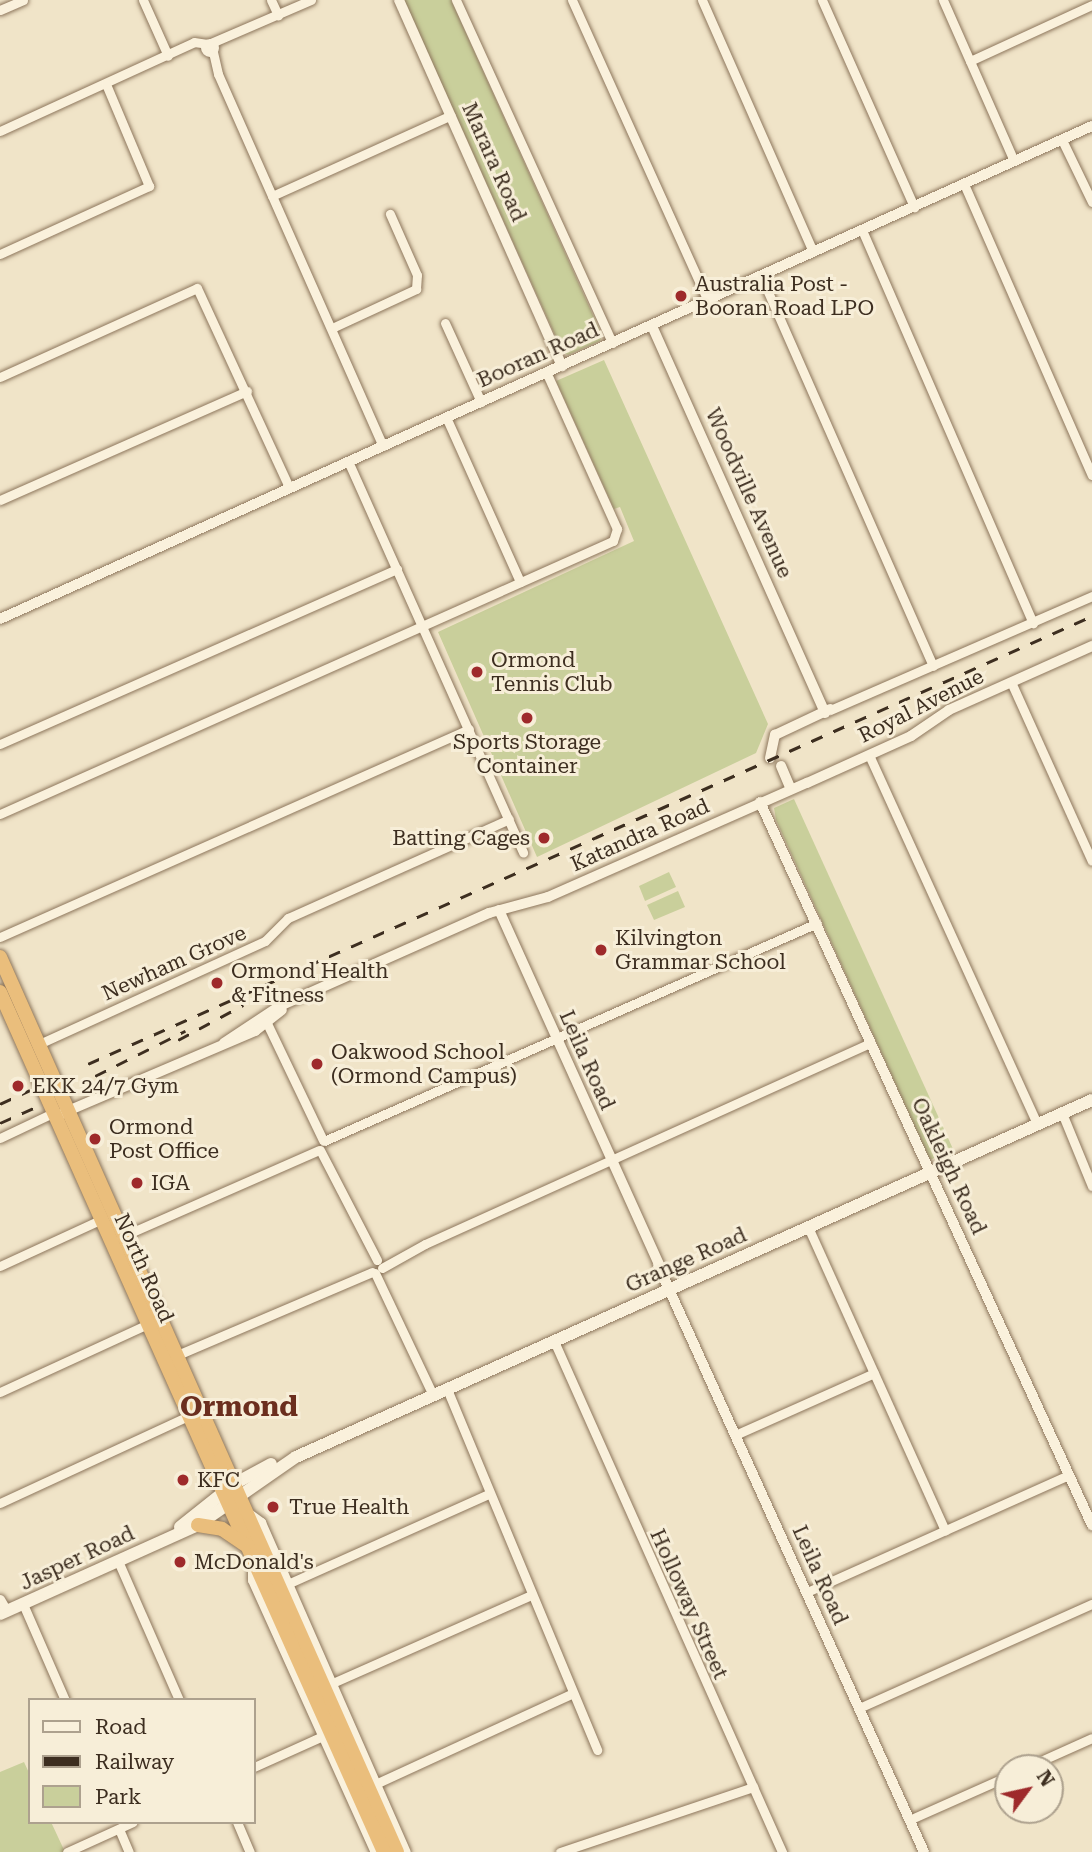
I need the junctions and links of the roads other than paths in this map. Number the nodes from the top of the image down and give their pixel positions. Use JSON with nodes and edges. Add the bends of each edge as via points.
{"nodes":[{"id":1,"x":23,"y":0,"type":"edge"},
{"id":2,"x":143,"y":0,"type":"edge"},
{"id":3,"x":271,"y":0,"type":"edge"},
{"id":4,"x":311,"y":0,"type":"edge"},
{"id":5,"x":400,"y":0,"type":"edge"},
{"id":6,"x":456,"y":0,"type":"edge"},
{"id":7,"x":572,"y":0,"type":"edge"},
{"id":8,"x":702,"y":0,"type":"edge"},
{"id":9,"x":822,"y":0,"type":"edge"},
{"id":10,"x":943,"y":0,"type":"edge"},
{"id":11,"x":9,"y":3,"type":"edge"},
{"id":12,"x":1092,"y":5,"type":"edge"},
{"id":13,"x":0,"y":10,"type":"edge"},
{"id":14,"x":278,"y":15,"type":"junction"},
{"id":15,"x":210,"y":48,"type":"junction"},
{"id":16,"x":168,"y":56,"type":"junction"},
{"id":17,"x":970,"y":61,"type":"junction"},
{"id":18,"x":106,"y":83,"type":"junction"},
{"id":19,"x":451,"y":115,"type":"junction"},
{"id":20,"x":1092,"y":126,"type":"edge"},
{"id":21,"x":0,"y":131,"type":"edge"},
{"id":22,"x":1064,"y":139,"type":"junction"},
{"id":23,"x":1014,"y":161,"type":"junction"},
{"id":24,"x":962,"y":185,"type":"junction"},
{"id":25,"x":272,"y":195,"type":"junction"},
{"id":26,"x":1092,"y":202,"type":"edge"},
{"id":27,"x":914,"y":207,"type":"junction"},
{"id":28,"x":390,"y":214,"type":"dead end"},
{"id":29,"x":860,"y":231,"type":"junction"},
{"id":30,"x":813,"y":253,"type":"junction"},
{"id":31,"x":0,"y":254,"type":"edge"},
{"id":32,"x":759,"y":277,"type":"junction"},
{"id":33,"x":705,"y":302,"type":"junction"},
{"id":34,"x":445,"y":323,"type":"dead end"},
{"id":35,"x":652,"y":326,"type":"junction"},
{"id":36,"x":332,"y":328,"type":"junction"},
{"id":37,"x":610,"y":344,"type":"junction"},
{"id":38,"x":564,"y":365,"type":"junction"},
{"id":39,"x":547,"y":372,"type":"junction"},
{"id":40,"x":0,"y":377,"type":"edge"},
{"id":41,"x":246,"y":388,"type":"junction"},
{"id":42,"x":481,"y":401,"type":"junction"},
{"id":43,"x":446,"y":417,"type":"junction"},
{"id":44,"x":385,"y":444,"type":"junction"},
{"id":45,"x":348,"y":461,"type":"junction"},
{"id":46,"x":1092,"y":475,"type":"edge"},
{"id":47,"x":291,"y":486,"type":"junction"},
{"id":48,"x":0,"y":500,"type":"edge"},
{"id":49,"x":397,"y":569,"type":"junction"},
{"id":50,"x":520,"y":582,"type":"junction"},
{"id":51,"x":1092,"y":596,"type":"edge"},
{"id":52,"x":0,"y":619,"type":"edge"},
{"id":53,"x":1036,"y":621,"type":"junction"},
{"id":54,"x":422,"y":626,"type":"junction"},
{"id":55,"x":1092,"y":646,"type":"edge"},
{"id":56,"x":933,"y":666,"type":"junction"},
{"id":57,"x":1011,"y":682,"type":"junction"},
{"id":58,"x":827,"y":711,"type":"junction"},
{"id":59,"x":469,"y":729,"type":"junction"},
{"id":60,"x":0,"y":744,"type":"edge"},
{"id":61,"x":869,"y":755,"type":"junction"},
{"id":62,"x":773,"y":756,"type":"dead end"},
{"id":63,"x":778,"y":768,"type":"dead end"},
{"id":64,"x":788,"y":791,"type":"junction"},
{"id":65,"x":763,"y":801,"type":"junction"},
{"id":66,"x":0,"y":814,"type":"edge"},
{"id":67,"x":509,"y":819,"type":"junction"},
{"id":68,"x":523,"y":853,"type":"dead end"},
{"id":69,"x":1092,"y":861,"type":"edge"},
{"id":70,"x":501,"y":913,"type":"junction"},
{"id":71,"x":817,"y":923,"type":"junction"},
{"id":72,"x":0,"y":937,"type":"edge"},
{"id":73,"x":0,"y":957,"type":"edge"},
{"id":74,"x":5,"y":996,"type":"edge"},
{"id":75,"x":265,"y":1019,"type":"junction"},
{"id":76,"x":557,"y":1040,"type":"junction"},
{"id":77,"x":871,"y":1043,"type":"junction"},
{"id":78,"x":38,"y":1044,"type":"junction"},
{"id":79,"x":1092,"y":1100,"type":"edge"},
{"id":80,"x":70,"y":1113,"type":"junction"},
{"id":81,"x":1060,"y":1114,"type":"junction"},
{"id":82,"x":54,"y":1116,"type":"junction"},
{"id":83,"x":1037,"y":1124,"type":"junction"},
{"id":84,"x":0,"y":1138,"type":"edge"},
{"id":85,"x":322,"y":1145,"type":"junction"},
{"id":86,"x":611,"y":1161,"type":"junction"},
{"id":87,"x":930,"y":1172,"type":"junction"},
{"id":88,"x":1092,"y":1186,"type":"edge"},
{"id":89,"x":100,"y":1220,"type":"junction"},
{"id":90,"x":808,"y":1227,"type":"junction"},
{"id":91,"x":124,"y":1236,"type":"junction"},
{"id":92,"x":110,"y":1242,"type":"junction"},
{"id":93,"x":0,"y":1266,"type":"edge"},
{"id":94,"x":376,"y":1266,"type":"junction"},
{"id":95,"x":669,"y":1289,"type":"junction"},
{"id":96,"x":146,"y":1325,"type":"junction"},
{"id":97,"x":552,"y":1342,"type":"junction"},
{"id":98,"x":177,"y":1355,"type":"junction"},
{"id":99,"x":163,"y":1362,"type":"junction"},
{"id":100,"x":874,"y":1373,"type":"junction"},
{"id":101,"x":441,"y":1391,"type":"junction"},
{"id":102,"x":0,"y":1392,"type":"edge"},
{"id":103,"x":186,"y":1417,"type":"junction"},
{"id":104,"x":735,"y":1435,"type":"junction"},
{"id":105,"x":217,"y":1446,"type":"junction"},
{"id":106,"x":202,"y":1454,"type":"junction"},
{"id":107,"x":1069,"y":1475,"type":"junction"},
{"id":108,"x":236,"y":1489,"type":"junction"},
{"id":109,"x":489,"y":1494,"type":"junction"},
{"id":110,"x":223,"y":1500,"type":"junction"},
{"id":111,"x":0,"y":1503,"type":"edge"},
{"id":112,"x":198,"y":1525,"type":"junction"},
{"id":113,"x":1092,"y":1525,"type":"edge"},
{"id":114,"x":945,"y":1530,"type":"junction"},
{"id":115,"x":170,"y":1536,"type":"junction"},
{"id":116,"x":245,"y":1545,"type":"junction"},
{"id":117,"x":253,"y":1560,"type":"junction"},
{"id":118,"x":118,"y":1561,"type":"junction"},
{"id":119,"x":278,"y":1588,"type":"junction"},
{"id":120,"x":807,"y":1592,"type":"junction"},
{"id":121,"x":531,"y":1595,"type":"junction"},
{"id":122,"x":0,"y":1599,"type":"edge"},
{"id":123,"x":23,"y":1604,"type":"junction"},
{"id":124,"x":1092,"y":1604,"type":"edge"},
{"id":125,"x":4,"y":1613,"type":"edge"},
{"id":126,"x":327,"y":1686,"type":"junction"},
{"id":127,"x":573,"y":1693,"type":"junction"},
{"id":128,"x":64,"y":1698,"type":"edge"},
{"id":129,"x":178,"y":1698,"type":"edge"},
{"id":130,"x":859,"y":1708,"type":"junction"},
{"id":131,"x":331,"y":1732,"type":"junction"},
{"id":132,"x":1092,"y":1738,"type":"edge"},
{"id":133,"x":597,"y":1750,"type":"dead end"},
{"id":134,"x":1056,"y":1754,"type":"edge"},
{"id":135,"x":256,"y":1766,"type":"edge"},
{"id":136,"x":994,"y":1782,"type":"edge"},
{"id":137,"x":372,"y":1785,"type":"junction"},
{"id":138,"x":752,"y":1787,"type":"junction"},
{"id":139,"x":909,"y":1820,"type":"junction"},
{"id":140,"x":238,"y":1824,"type":"edge"},
{"id":141,"x":120,"y":1826,"type":"edge"},
{"id":142,"x":67,"y":1852,"type":"edge"},
{"id":143,"x":129,"y":1852,"type":"edge"},
{"id":144,"x":250,"y":1852,"type":"edge"},
{"id":145,"x":375,"y":1852,"type":"edge"},
{"id":146,"x":384,"y":1852,"type":"edge"},
{"id":147,"x":397,"y":1852,"type":"edge"},
{"id":148,"x":406,"y":1852,"type":"edge"},
{"id":149,"x":560,"y":1852,"type":"edge"},
{"id":150,"x":782,"y":1852,"type":"edge"},
{"id":151,"x":924,"y":1852,"type":"edge"}],
"edges":[{"from":1,"to":11,"type":"street"},
{"from":2,"to":16,"type":"street"},
{"from":3,"to":14,"type":"street"},
{"from":4,"to":14,"type":"street"},
{"from":5,"to":19,"type":"street","name":"Marara Road"},
{"from":6,"to":37,"type":"street"},
{"from":7,"to":33,"type":"street"},
{"from":8,"to":30,"type":"street"},
{"from":9,"to":27,"type":"street"},
{"from":10,"to":17,"type":"street"},
{"from":11,"to":13,"type":"street"},
{"from":12,"to":17,"type":"street"},
{"from":14,"to":15,"type":"street"},
{"from":15,"to":16,"type":"street","via":[[188,46]]},
{"from":15,"to":25,"type":"street"},
{"from":16,"to":18,"type":"street"},
{"from":17,"to":23,"type":"street"},
{"from":18,"to":21,"type":"street"},
{"from":18,"to":31,"type":"street","via":[[149,186]]},
{"from":19,"to":25,"type":"street"},
{"from":19,"to":38,"type":"street","name":"Marara Road"},
{"from":20,"to":22,"type":"street","name":"Booran Road"},
{"from":22,"to":23,"type":"street","name":"Booran Road"},
{"from":22,"to":26,"type":"street"},
{"from":23,"to":24,"type":"street","name":"Booran Road"},
{"from":24,"to":27,"type":"street","name":"Booran Road"},
{"from":24,"to":46,"type":"street"},
{"from":25,"to":36,"type":"street"},
{"from":27,"to":29,"type":"street","name":"Booran Road"},
{"from":28,"to":36,"type":"street","via":[[417,275],[416,289]]},
{"from":29,"to":30,"type":"street","name":"Booran Road"},
{"from":29,"to":53,"type":"street"},
{"from":30,"to":32,"type":"street","name":"Booran Road"},
{"from":32,"to":33,"type":"street","name":"Booran Road"},
{"from":32,"to":56,"type":"street"},
{"from":33,"to":35,"type":"street","name":"Booran Road"},
{"from":34,"to":42,"type":"street"},
{"from":35,"to":37,"type":"street","name":"Booran Road"},
{"from":35,"to":58,"type":"street","name":"Woodville Avenue"},
{"from":36,"to":44,"type":"street"},
{"from":37,"to":38,"type":"street","name":"Booran Road"},
{"from":38,"to":39,"type":"street","name":"Booran Road"},
{"from":39,"to":42,"type":"street","name":"Booran Road"},
{"from":39,"to":50,"type":"street","via":[[618,535],[612,542]]},
{"from":40,"to":41,"type":"street","via":[[200,289]]},
{"from":41,"to":47,"type":"street"},
{"from":41,"to":48,"type":"street"},
{"from":42,"to":43,"type":"street","name":"Booran Road"},
{"from":43,"to":44,"type":"street","name":"Booran Road"},
{"from":43,"to":50,"type":"street"},
{"from":44,"to":45,"type":"street","name":"Booran Road"},
{"from":45,"to":47,"type":"street","name":"Booran Road"},
{"from":45,"to":49,"type":"street"},
{"from":47,"to":52,"type":"street","name":"Booran Road"},
{"from":49,"to":54,"type":"street"},
{"from":49,"to":60,"type":"street"},
{"from":50,"to":54,"type":"street"},
{"from":51,"to":53,"type":"street"},
{"from":53,"to":56,"type":"street"},
{"from":54,"to":59,"type":"street"},
{"from":54,"to":66,"type":"street"},
{"from":55,"to":57,"type":"street","name":"Royal Avenue"},
{"from":56,"to":58,"type":"street"},
{"from":57,"to":61,"type":"street","name":"Royal Avenue"},
{"from":57,"to":69,"type":"street"},
{"from":58,"to":62,"type":"street","via":[[784,731]]},
{"from":59,"to":67,"type":"street"},
{"from":59,"to":72,"type":"street"},
{"from":61,"to":64,"type":"street","name":"Royal Avenue"},
{"from":61,"to":83,"type":"street"},
{"from":63,"to":64,"type":"street"},
{"from":64,"to":65,"type":"street","name":"Royal Avenue"},
{"from":65,"to":70,"type":"street","name":"Katandra Road"},
{"from":65,"to":71,"type":"street","name":"Oakleigh Road"},
{"from":67,"to":68,"type":"street"},
{"from":67,"to":78,"type":"street","name":"Newham Grove","via":[[292,916],[267,940]]},
{"from":70,"to":75,"type":"street","name":"Katandra Road","via":[[483,917]]},
{"from":70,"to":76,"type":"street","name":"Leila Road"},
{"from":71,"to":76,"type":"street"},
{"from":71,"to":77,"type":"street","name":"Oakleigh Road"},
{"from":73,"to":74,"type":"highway","name":"North Road"},
{"from":74,"to":78,"type":"highway","name":"North Road"},
{"from":74,"to":82,"type":"highway","name":"North Road"},
{"from":75,"to":80,"type":"street","name":"Katandra Road","via":[[225,1043]]},
{"from":75,"to":85,"type":"street"},
{"from":76,"to":85,"type":"street"},
{"from":76,"to":86,"type":"street","name":"Leila Road"},
{"from":77,"to":86,"type":"street"},
{"from":77,"to":87,"type":"street","name":"Oakleigh Road"},
{"from":78,"to":80,"type":"highway","name":"North Road"},
{"from":79,"to":81,"type":"main road","name":"Grange Road"},
{"from":80,"to":82,"type":"street","name":"Katandra Road"},
{"from":80,"to":91,"type":"highway","name":"North Road"},
{"from":81,"to":83,"type":"main road","name":"Grange Road"},
{"from":81,"to":88,"type":"street"},
{"from":82,"to":84,"type":"street"},
{"from":82,"to":89,"type":"highway","name":"North Road"},
{"from":83,"to":87,"type":"main road","name":"Grange Road"},
{"from":85,"to":91,"type":"street"},
{"from":85,"to":94,"type":"street"},
{"from":86,"to":94,"type":"street"},
{"from":86,"to":95,"type":"street","name":"Leila Road"},
{"from":87,"to":90,"type":"main road","name":"Grange Road"},
{"from":87,"to":107,"type":"street","name":"Oakleigh Road"},
{"from":89,"to":92,"type":"highway","name":"North Road"},
{"from":89,"to":93,"type":"street"},
{"from":90,"to":95,"type":"main road","name":"Grange Road"},
{"from":90,"to":100,"type":"street"},
{"from":91,"to":92,"type":"street"},
{"from":91,"to":98,"type":"highway","name":"North Road"},
{"from":92,"to":96,"type":"highway","name":"North Road"},
{"from":94,"to":98,"type":"street"},
{"from":94,"to":101,"type":"street"},
{"from":95,"to":97,"type":"main road","name":"Grange Road"},
{"from":95,"to":104,"type":"street","name":"Leila Road"},
{"from":96,"to":99,"type":"highway","name":"North Road"},
{"from":96,"to":102,"type":"street"},
{"from":97,"to":101,"type":"main road","name":"Grange Road"},
{"from":97,"to":138,"type":"street","name":"Holloway Street"},
{"from":98,"to":99,"type":"street"},
{"from":98,"to":105,"type":"highway","name":"North Road"},
{"from":99,"to":103,"type":"highway","name":"North Road"},
{"from":100,"to":104,"type":"street"},
{"from":100,"to":114,"type":"street"},
{"from":101,"to":108,"type":"main road","name":"Grange Road"},
{"from":101,"to":109,"type":"street"},
{"from":103,"to":106,"type":"highway","name":"North Road"},
{"from":103,"to":111,"type":"street"},
{"from":104,"to":120,"type":"street","name":"Leila Road"},
{"from":105,"to":106,"type":"highway"},
{"from":105,"to":108,"type":"highway","name":"North Road"},
{"from":106,"to":110,"type":"highway","name":"North Road"},
{"from":107,"to":113,"type":"street","name":"Oakleigh Road"},
{"from":107,"to":114,"type":"street"},
{"from":108,"to":110,"type":"main road","name":"Grange Road"},
{"from":108,"to":119,"type":"highway","name":"North Road"},
{"from":109,"to":119,"type":"street"},
{"from":109,"to":121,"type":"street"},
{"from":110,"to":112,"type":"main road","name":"Jasper Road"},
{"from":110,"to":115,"type":"main road","name":"Jasper Road"},
{"from":110,"to":116,"type":"highway","name":"North Road"},
{"from":112,"to":115,"type":"main road","name":"Jasper Road"},
{"from":112,"to":116,"type":"highway","via":[[222,1529]]},
{"from":114,"to":120,"type":"street"},
{"from":115,"to":118,"type":"main road","name":"Jasper Road"},
{"from":116,"to":117,"type":"highway","name":"North Road"},
{"from":117,"to":119,"type":"highway","name":"North Road"},
{"from":117,"to":131,"type":"street","name":"North Road","via":[[252,1580]]},
{"from":118,"to":123,"type":"main road","name":"Jasper Road"},
{"from":118,"to":129,"type":"street"},
{"from":119,"to":126,"type":"highway","name":"North Road"},
{"from":119,"to":131,"type":"highway","name":"North Road"},
{"from":120,"to":130,"type":"street","name":"Leila Road"},
{"from":121,"to":126,"type":"street"},
{"from":121,"to":127,"type":"street"},
{"from":122,"to":125,"type":"street"},
{"from":123,"to":125,"type":"main road","name":"Jasper Road"},
{"from":123,"to":128,"type":"street"},
{"from":124,"to":130,"type":"street"},
{"from":126,"to":131,"type":"highway","name":"North Road"},
{"from":126,"to":137,"type":"street","name":"North Road"},
{"from":127,"to":133,"type":"street"},
{"from":127,"to":137,"type":"street"},
{"from":130,"to":139,"type":"street","name":"Leila Road"},
{"from":131,"to":135,"type":"street"},
{"from":131,"to":137,"type":"highway","name":"North Road"},
{"from":131,"to":145,"type":"street","name":"North Road"},
{"from":131,"to":146,"type":"highway","name":"North Road"},
{"from":132,"to":134,"type":"street"},
{"from":136,"to":139,"type":"street"},
{"from":137,"to":147,"type":"highway","name":"North Road"},
{"from":137,"to":148,"type":"street","name":"North Road"},
{"from":138,"to":149,"type":"street"},
{"from":138,"to":150,"type":"street","name":"Holloway Street"},
{"from":139,"to":151,"type":"street","name":"Leila Road"},
{"from":140,"to":144,"type":"street"},
{"from":141,"to":142,"type":"street"},
{"from":141,"to":143,"type":"street"}]}
